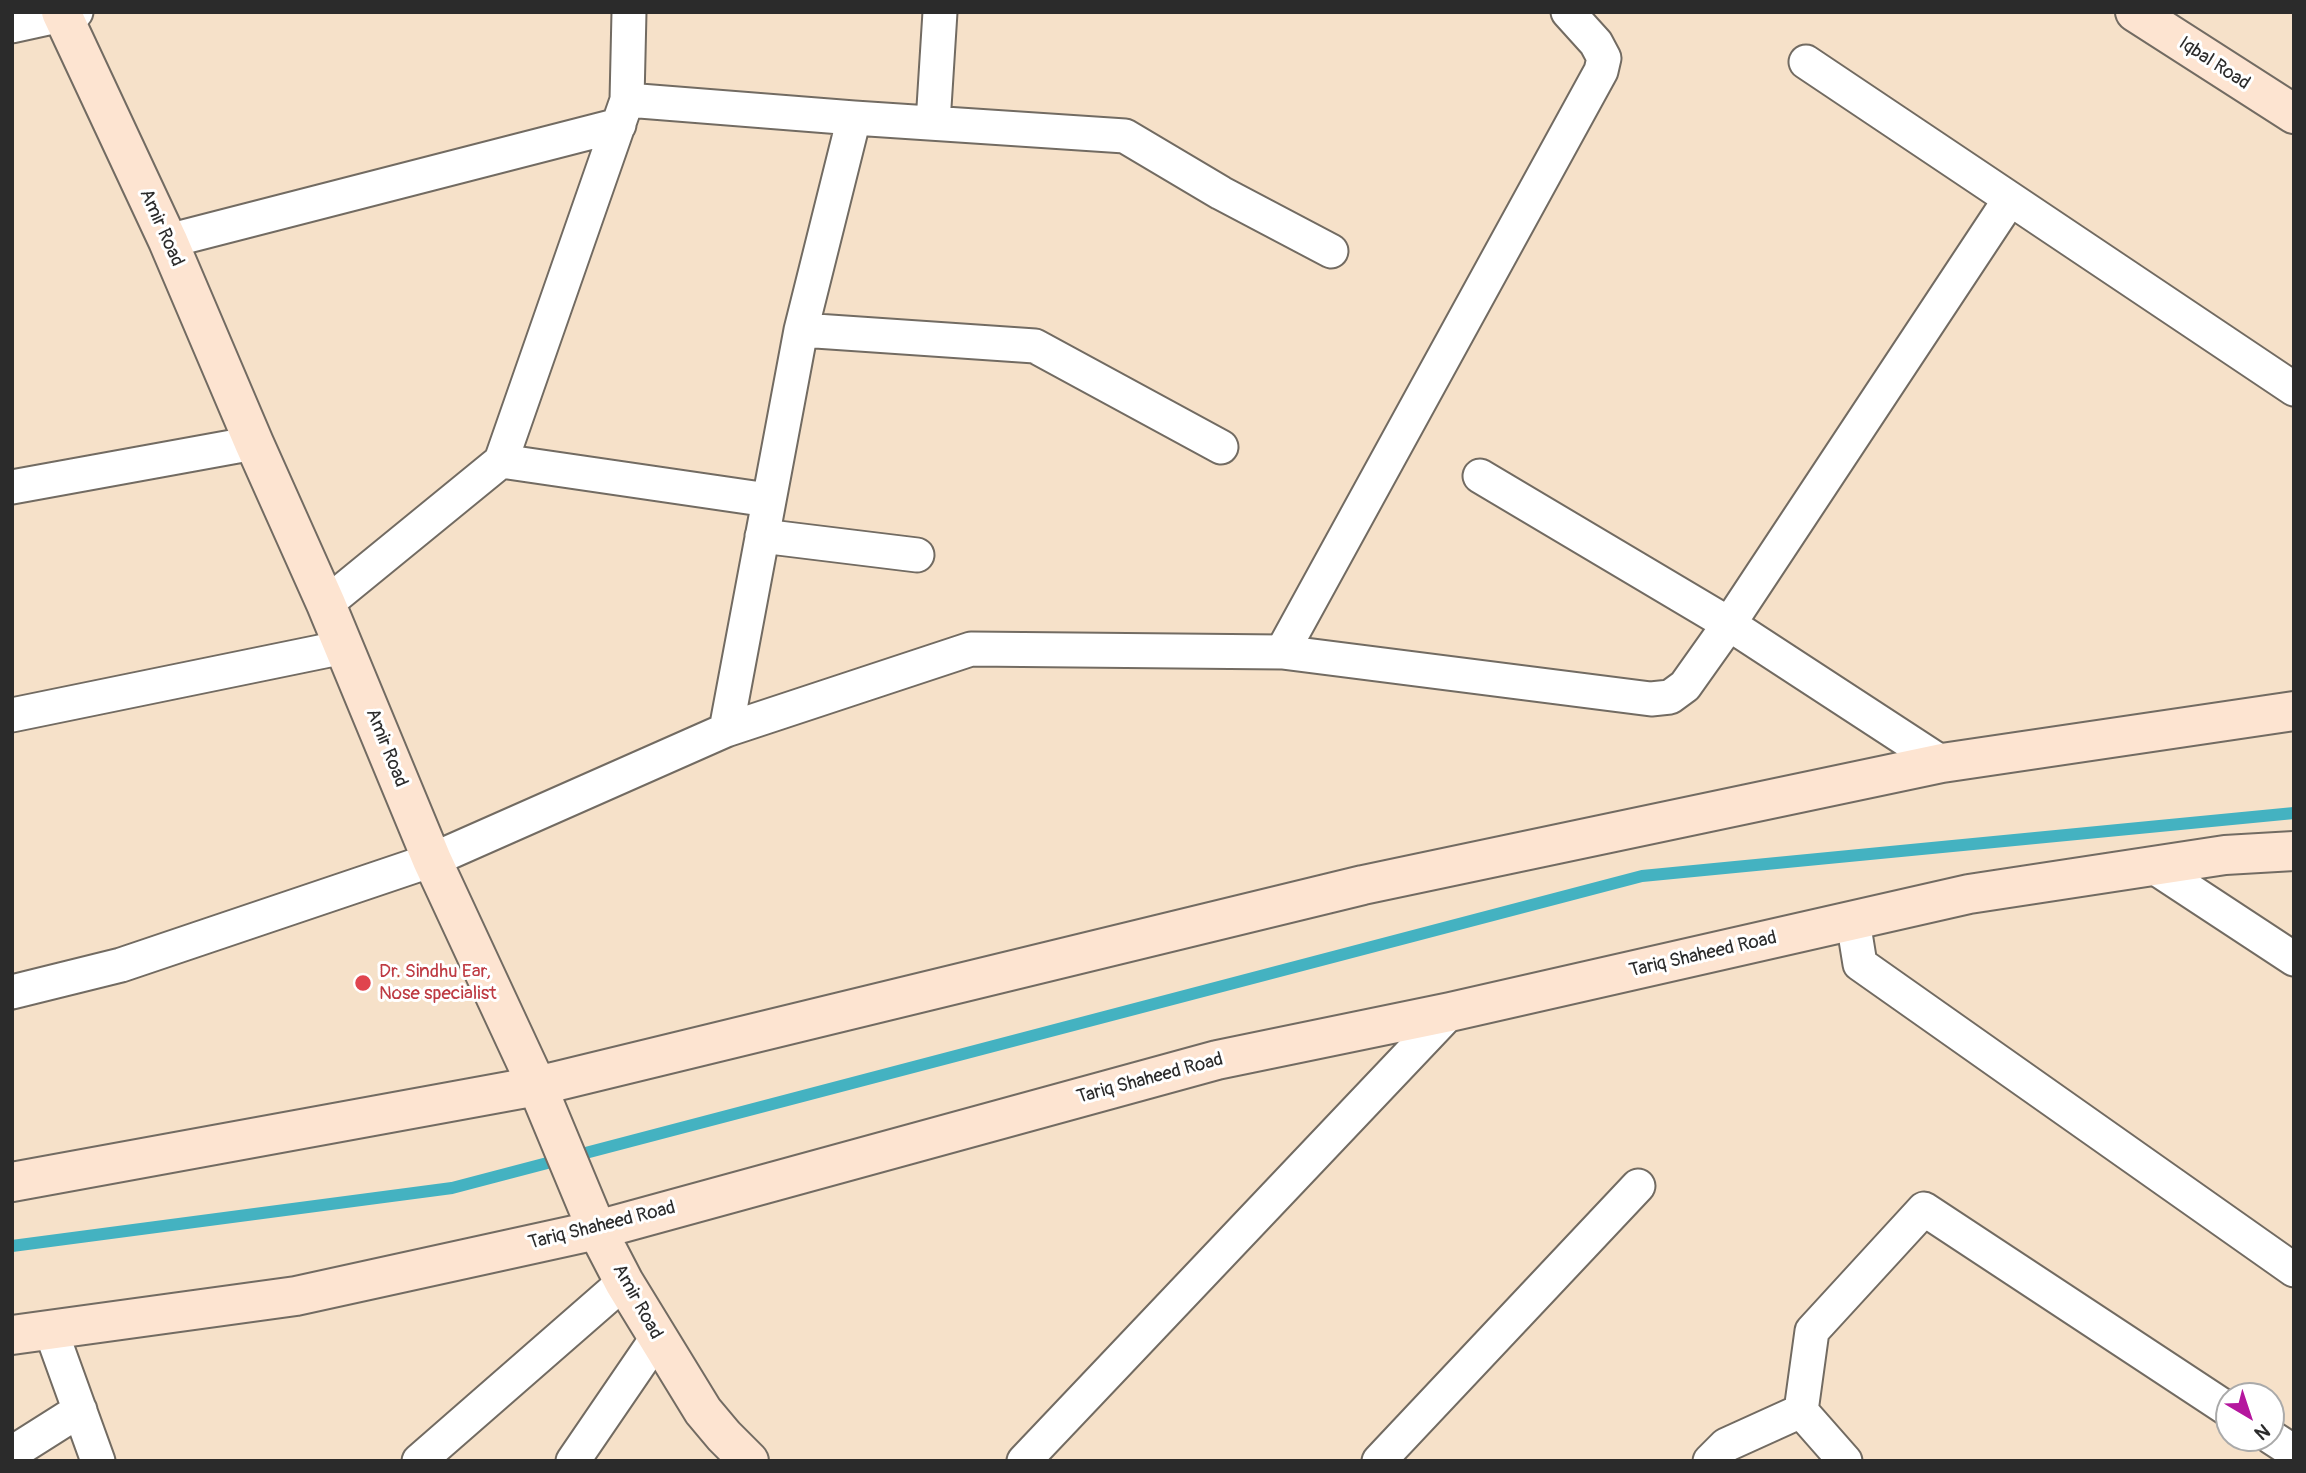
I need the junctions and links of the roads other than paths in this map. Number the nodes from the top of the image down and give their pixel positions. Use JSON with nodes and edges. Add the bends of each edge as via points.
{"nodes":[{"id":1,"x":629,"y":12,"type":"edge"},
{"id":2,"x":940,"y":12,"type":"edge"},
{"id":3,"x":1568,"y":12,"type":"edge"},
{"id":4,"x":2135,"y":12,"type":"edge"},
{"id":5,"x":67,"y":13,"type":"edge"},
{"id":6,"x":12,"y":26,"type":"edge"},
{"id":7,"x":1806,"y":62,"type":"dead end"},
{"id":8,"x":623,"y":113,"type":"junction"},
{"id":9,"x":2294,"y":114,"type":"edge"},
{"id":10,"x":854,"y":118,"type":"junction"},
{"id":11,"x":933,"y":123,"type":"junction"},
{"id":12,"x":2010,"y":199,"type":"junction"},
{"id":13,"x":168,"y":241,"type":"junction"},
{"id":14,"x":1331,"y":251,"type":"dead end"},
{"id":15,"x":801,"y":330,"type":"junction"},
{"id":16,"x":2294,"y":388,"type":"edge"},
{"id":17,"x":254,"y":443,"type":"junction"},
{"id":18,"x":1221,"y":447,"type":"dead end"},
{"id":19,"x":501,"y":461,"type":"junction"},
{"id":20,"x":1480,"y":476,"type":"dead end"},
{"id":21,"x":12,"y":487,"type":"edge"},
{"id":22,"x":768,"y":500,"type":"junction"},
{"id":23,"x":762,"y":536,"type":"junction"},
{"id":24,"x":917,"y":555,"type":"dead end"},
{"id":25,"x":326,"y":604,"type":"junction"},
{"id":26,"x":1729,"y":624,"type":"junction"},
{"id":27,"x":344,"y":647,"type":"junction"},
{"id":28,"x":1282,"y":652,"type":"junction"},
{"id":29,"x":2294,"y":711,"type":"edge"},
{"id":30,"x":12,"y":715,"type":"edge"},
{"id":31,"x":726,"y":730,"type":"junction"},
{"id":32,"x":1942,"y":763,"type":"junction"},
{"id":33,"x":2294,"y":851,"type":"edge"},
{"id":34,"x":432,"y":860,"type":"junction"},
{"id":35,"x":2151,"y":865,"type":"junction"},
{"id":36,"x":1853,"y":921,"type":"junction"},
{"id":37,"x":2294,"y":959,"type":"edge"},
{"id":38,"x":12,"y":992,"type":"edge"},
{"id":39,"x":1450,"y":1012,"type":"junction"},
{"id":40,"x":540,"y":1094,"type":"junction"},
{"id":41,"x":12,"y":1182,"type":"edge"},
{"id":42,"x":1638,"y":1186,"type":"dead end"},
{"id":43,"x":593,"y":1219,"type":"junction"},
{"id":44,"x":2294,"y":1270,"type":"edge"},
{"id":45,"x":624,"y":1282,"type":"junction"},
{"id":46,"x":51,"y":1331,"type":"junction"},
{"id":47,"x":12,"y":1335,"type":"edge"},
{"id":48,"x":657,"y":1338,"type":"junction"},
{"id":49,"x":2215,"y":1401,"type":"edge"},
{"id":50,"x":80,"y":1410,"type":"junction"},
{"id":51,"x":1801,"y":1411,"type":"junction"},
{"id":52,"x":12,"y":1453,"type":"edge"},
{"id":53,"x":99,"y":1461,"type":"edge"},
{"id":54,"x":419,"y":1461,"type":"edge"},
{"id":55,"x":573,"y":1461,"type":"edge"},
{"id":56,"x":750,"y":1461,"type":"edge"},
{"id":57,"x":1024,"y":1461,"type":"edge"},
{"id":58,"x":1379,"y":1461,"type":"edge"},
{"id":59,"x":1710,"y":1461,"type":"edge"},
{"id":60,"x":1845,"y":1461,"type":"edge"}],
"edges":[{"from":1,"to":8,"type":"street"},
{"from":2,"to":11,"type":"street"},
{"from":3,"to":28,"type":"street","via":[[1604,58],[1601,71]]},
{"from":4,"to":9,"type":"main road","name":"Iqbal Road"},
{"from":5,"to":6,"type":"street"},
{"from":5,"to":13,"type":"main road","name":"Amir Road"},
{"from":7,"to":12,"type":"street"},
{"from":8,"to":10,"type":"street"},
{"from":8,"to":13,"type":"street"},
{"from":8,"to":19,"type":"street"},
{"from":10,"to":11,"type":"street"},
{"from":10,"to":15,"type":"street"},
{"from":11,"to":14,"type":"street","via":[[1125,136]]},
{"from":12,"to":16,"type":"street"},
{"from":12,"to":26,"type":"street"},
{"from":13,"to":17,"type":"main road","name":"Amir Road"},
{"from":15,"to":18,"type":"street","via":[[1035,346]]},
{"from":15,"to":22,"type":"street"},
{"from":17,"to":21,"type":"street"},
{"from":17,"to":25,"type":"main road","name":"Amir Road"},
{"from":19,"to":22,"type":"street"},
{"from":19,"to":25,"type":"street"},
{"from":20,"to":26,"type":"street"},
{"from":22,"to":23,"type":"street"},
{"from":23,"to":24,"type":"street"},
{"from":23,"to":31,"type":"street"},
{"from":25,"to":27,"type":"main road","name":"Amir Road"},
{"from":26,"to":28,"type":"street","via":[[1685,686],[1670,697],[1651,699]]},
{"from":26,"to":32,"type":"street"},
{"from":27,"to":30,"type":"street"},
{"from":27,"to":34,"type":"main road","name":"Amir Road"},
{"from":28,"to":31,"type":"street","via":[[971,649]]},
{"from":29,"to":32,"type":"main road"},
{"from":31,"to":34,"type":"street"},
{"from":32,"to":40,"type":"main road","via":[[1363,885]]},
{"from":33,"to":35,"type":"main road","name":"Tariq Shaheed Road"},
{"from":34,"to":38,"type":"street","via":[[121,965]]},
{"from":34,"to":40,"type":"main road","name":"Amir Road"},
{"from":35,"to":36,"type":"main road","name":"Tariq Shaheed Road","via":[[1969,894]]},
{"from":35,"to":37,"type":"street"},
{"from":36,"to":39,"type":"main road","name":"Tariq Shaheed Road"},
{"from":36,"to":44,"type":"street","via":[[1860,964]]},
{"from":39,"to":43,"type":"main road","name":"Tariq Shaheed Road","via":[[1217,1060]]},
{"from":39,"to":57,"type":"street"},
{"from":40,"to":41,"type":"main road"},
{"from":40,"to":43,"type":"main road","name":"Amir Road"},
{"from":42,"to":58,"type":"street"},
{"from":43,"to":45,"type":"main road","name":"Amir Road"},
{"from":43,"to":46,"type":"main road","name":"Tariq Shaheed Road","via":[[296,1296]]},
{"from":45,"to":48,"type":"main road","name":"Amir Road"},
{"from":45,"to":54,"type":"street"},
{"from":46,"to":47,"type":"main road","name":"Tariq Shaheed Road"},
{"from":46,"to":50,"type":"street"},
{"from":48,"to":55,"type":"street"},
{"from":48,"to":56,"type":"main road","name":"Amir Road","via":[[703,1411]]},
{"from":49,"to":51,"type":"street","via":[[1924,1209],[1812,1331]]},
{"from":50,"to":52,"type":"street"},
{"from":50,"to":53,"type":"street"},
{"from":51,"to":59,"type":"street","via":[[1726,1445]]},
{"from":51,"to":60,"type":"street"}]}
